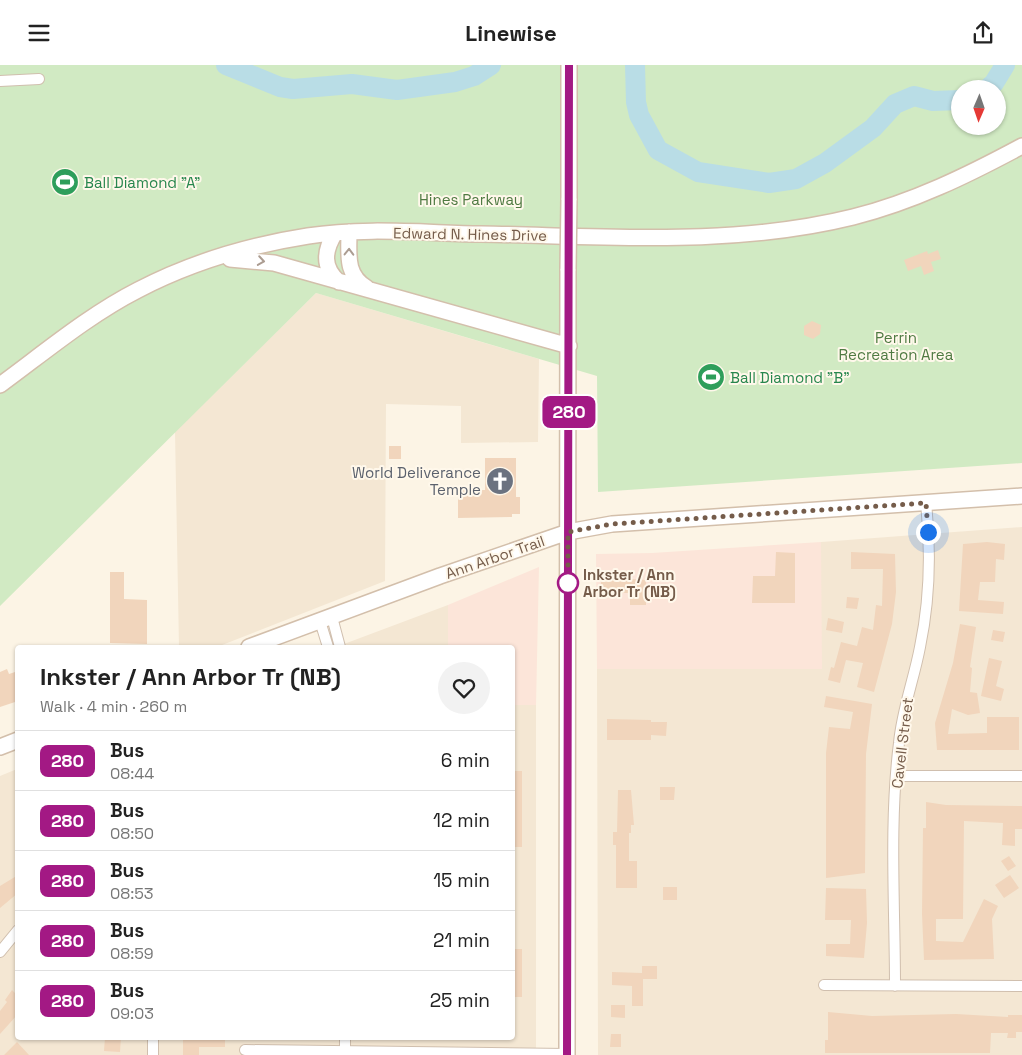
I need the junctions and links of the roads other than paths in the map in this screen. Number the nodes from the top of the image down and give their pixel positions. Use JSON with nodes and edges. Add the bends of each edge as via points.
{"nodes":[{"id":1,"x":569,"y":68,"type":"edge"},
{"id":2,"x":39,"y":79,"type":"dead end"},
{"id":3,"x":0,"y":81,"type":"edge"},
{"id":4,"x":1022,"y":145,"type":"edge"},
{"id":5,"x":342,"y":232,"type":"junction"},
{"id":6,"x":195,"y":265,"type":"junction"},
{"id":7,"x":339,"y":282,"type":"junction"},
{"id":8,"x":377,"y":293,"type":"junction"},
{"id":9,"x":569,"y":346,"type":"junction"},
{"id":10,"x":0,"y":385,"type":"edge"},
{"id":11,"x":1022,"y":496,"type":"edge"},
{"id":12,"x":926,"y":503,"type":"junction"},
{"id":13,"x":568,"y":532,"type":"junction"},
{"id":14,"x":326,"y":619,"type":"junction"},
{"id":15,"x":255,"y":645,"type":"edge"},
{"id":16,"x":328,"y":645,"type":"edge"},
{"id":17,"x":339,"y":645,"type":"edge"},
{"id":18,"x":15,"y":741,"type":"edge"},
{"id":19,"x":0,"y":747,"type":"edge"},
{"id":20,"x":896,"y":776,"type":"junction"},
{"id":21,"x":1022,"y":777,"type":"edge"},
{"id":22,"x":15,"y":934,"type":"edge"},
{"id":23,"x":0,"y":952,"type":"edge"},
{"id":24,"x":824,"y":985,"type":"dead end"},
{"id":25,"x":1022,"y":986,"type":"edge"},
{"id":26,"x":894,"y":987,"type":"junction"},
{"id":27,"x":154,"y":1040,"type":"edge"},
{"id":28,"x":345,"y":1040,"type":"edge"},
{"id":29,"x":246,"y":1050,"type":"dead end"},
{"id":30,"x":345,"y":1051,"type":"junction"},
{"id":31,"x":567,"y":1054,"type":"edge"},
{"id":32,"x":153,"y":1055,"type":"edge"}],
"edges":[{"from":1,"to":9,"type":"street","bridge":true},
{"from":2,"to":3,"type":"street"},
{"from":4,"to":5,"type":"street","name":"Edward N. Hines Drive","via":[[909,200],[854,217],[781,231],[684,237]]},
{"from":5,"to":6,"type":"street","name":"Edward N. Hines Drive","via":[[281,241]]},
{"from":5,"to":7,"type":"street","via":[[327,249],[326,262],[328,271]]},
{"from":8,"to":5,"type":"street","one_way":true,"via":[[362,285],[351,272]]},
{"from":6,"to":7,"type":"street","one_way":true,"via":[[225,259],[256,260]]},
{"from":6,"to":10,"type":"street","name":"Edward N. Hines Drive","via":[[138,290],[109,307]]},
{"from":7,"to":8,"type":"street"},
{"from":8,"to":9,"type":"street"},
{"from":9,"to":13,"type":"street"},
{"from":11,"to":12,"type":"street","name":"Ann Arbor Trail"},
{"from":12,"to":13,"type":"street","name":"Ann Arbor Trail","via":[[612,524]]},
{"from":12,"to":20,"type":"street","name":"Cavell Street","via":[[929,549],[927,602],[920,648],[902,719]]},
{"from":13,"to":14,"type":"street","name":"Ann Arbor Trail"},
{"from":13,"to":31,"type":"street"},
{"from":14,"to":15,"type":"street","name":"Ann Arbor Trail"},
{"from":14,"to":16,"type":"street"},
{"from":14,"to":17,"type":"street"},
{"from":18,"to":19,"type":"street"},
{"from":20,"to":21,"type":"street"},
{"from":20,"to":26,"type":"street","name":"Cavell Street"},
{"from":22,"to":23,"type":"street"},
{"from":24,"to":26,"type":"street"},
{"from":25,"to":26,"type":"street"},
{"from":27,"to":32,"type":"street"},
{"from":28,"to":30,"type":"street"},
{"from":29,"to":30,"type":"street"},
{"from":30,"to":31,"type":"street"}]}
